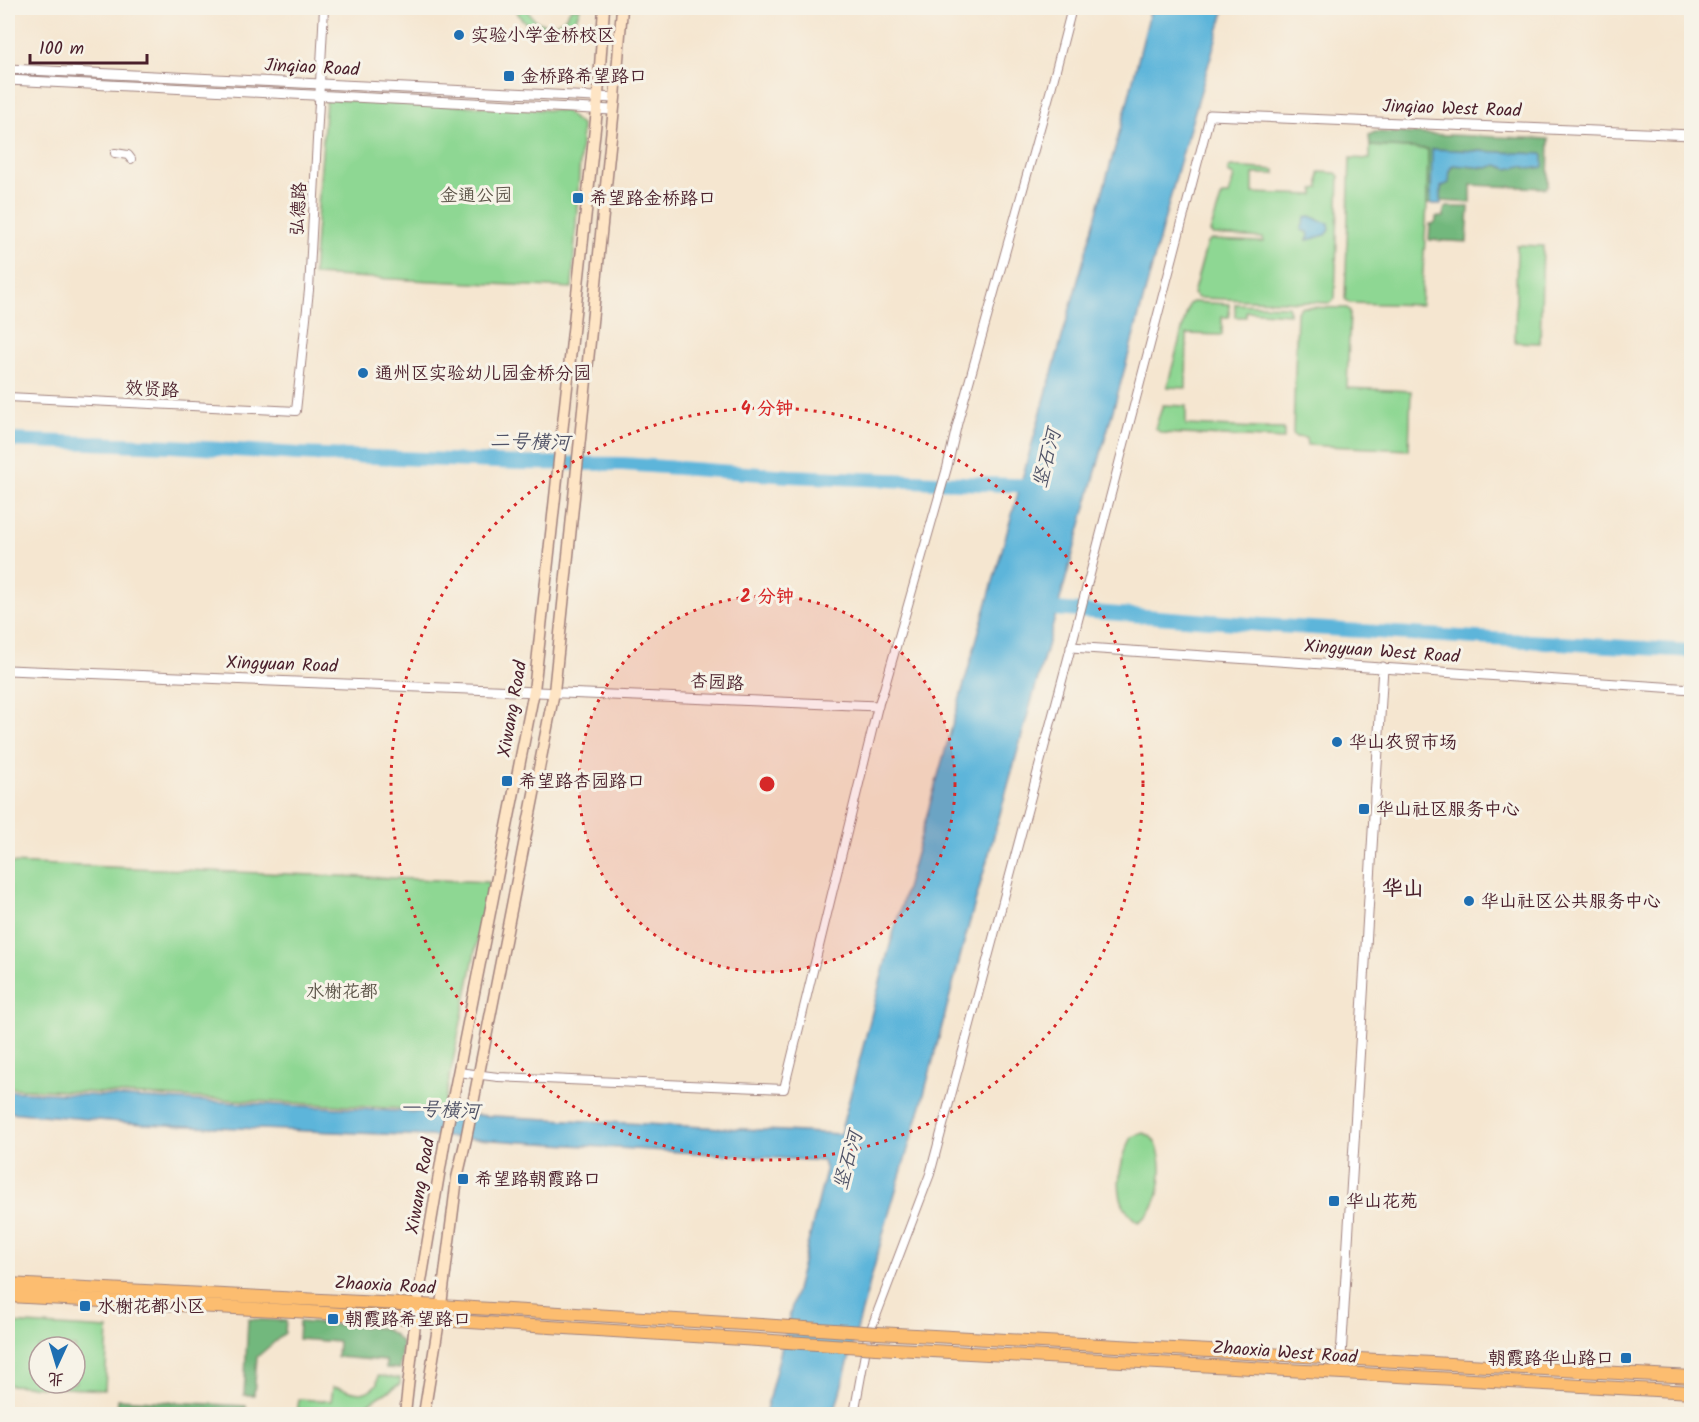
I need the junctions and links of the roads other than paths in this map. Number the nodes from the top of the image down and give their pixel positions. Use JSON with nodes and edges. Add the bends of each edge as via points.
{"nodes":[{"id":1,"x":324,"y":8,"type":"edge"},
{"id":2,"x":604,"y":8,"type":"edge"},
{"id":3,"x":622,"y":8,"type":"edge"},
{"id":4,"x":1072,"y":8,"type":"edge"},
{"id":5,"x":8,"y":69,"type":"edge"},
{"id":6,"x":8,"y":80,"type":"edge"},
{"id":7,"x":320,"y":84,"type":"junction"},
{"id":8,"x":597,"y":97,"type":"junction"},
{"id":9,"x":615,"y":98,"type":"junction"},
{"id":10,"x":597,"y":110,"type":"junction"},
{"id":11,"x":613,"y":110,"type":"junction"},
{"id":12,"x":1210,"y":115,"type":"joint"},
{"id":13,"x":1692,"y":135,"type":"edge"},
{"id":14,"x":115,"y":153,"type":"dead end"},
{"id":15,"x":131,"y":159,"type":"dead end"},
{"id":16,"x":8,"y":398,"type":"edge"},
{"id":17,"x":296,"y":411,"type":"joint"},
{"id":18,"x":1071,"y":647,"type":"junction"},
{"id":19,"x":1383,"y":667,"type":"junction"},
{"id":20,"x":8,"y":670,"type":"edge"},
{"id":21,"x":1692,"y":689,"type":"edge"},
{"id":22,"x":534,"y":691,"type":"junction"},
{"id":23,"x":554,"y":692,"type":"junction"},
{"id":24,"x":878,"y":706,"type":"junction"},
{"id":25,"x":458,"y":1072,"type":"junction"},
{"id":26,"x":479,"y":1075,"type":"junction"},
{"id":27,"x":8,"y":1284,"type":"edge"},
{"id":28,"x":8,"y":1296,"type":"edge"},
{"id":29,"x":417,"y":1305,"type":"junction"},
{"id":30,"x":440,"y":1306,"type":"junction"},
{"id":31,"x":416,"y":1319,"type":"junction"},
{"id":32,"x":439,"y":1321,"type":"junction"},
{"id":33,"x":878,"y":1333,"type":"joint"},
{"id":34,"x":876,"y":1348,"type":"joint"},
{"id":35,"x":1341,"y":1357,"type":"junction"},
{"id":36,"x":1340,"y":1374,"type":"junction"},
{"id":37,"x":1692,"y":1377,"type":"edge"},
{"id":38,"x":1692,"y":1392,"type":"edge"},
{"id":39,"x":405,"y":1414,"type":"edge"},
{"id":40,"x":424,"y":1414,"type":"edge"},
{"id":41,"x":854,"y":1414,"type":"edge"}],
"edges":[{"from":1,"to":7,"type":"street","name":"弘德路"},
{"from":2,"to":8,"type":"main road","name":"Xiwang Road"},
{"from":3,"to":9,"type":"main road","name":"Xiwang Road"},
{"from":4,"to":24,"type":"street"},
{"from":5,"to":7,"type":"street","name":"Jinqiao Road"},
{"from":6,"to":10,"type":"street","name":"Jinqiao Road"},
{"from":7,"to":8,"type":"street","name":"Jinqiao Road"},
{"from":7,"to":17,"type":"street","name":"弘德路","via":[[309,290]]},
{"from":8,"to":9,"type":"street","name":"Jinqiao Road"},
{"from":8,"to":10,"type":"main road","name":"Xiwang Road"},
{"from":9,"to":11,"type":"main road","name":"Xiwang Road"},
{"from":10,"to":11,"type":"street","name":"Jinqiao Road"},
{"from":10,"to":22,"type":"main road","name":"Xiwang Road"},
{"from":11,"to":23,"type":"main road","name":"Xiwang Road"},
{"from":12,"to":13,"type":"street","name":"Jinqiao West Road"},
{"from":12,"to":18,"type":"street"},
{"from":14,"to":15,"type":"street"},
{"from":16,"to":17,"type":"street","name":"效贤路"},
{"from":18,"to":19,"type":"street","name":"Xingyuan West Road"},
{"from":18,"to":41,"type":"street","via":[[930,1174],[868,1337]]},
{"from":19,"to":21,"type":"street","name":"Xingyuan West Road"},
{"from":19,"to":35,"type":"street"},
{"from":20,"to":22,"type":"street","name":"Xingyuan Road"},
{"from":22,"to":23,"type":"street","name":"Xingyuan Road"},
{"from":22,"to":25,"type":"main road","name":"Xiwang Road"},
{"from":23,"to":24,"type":"street","name":"杏园路"},
{"from":23,"to":26,"type":"main road","name":"Xiwang Road"},
{"from":24,"to":26,"type":"street","via":[[784,1089]]},
{"from":25,"to":26,"type":"street"},
{"from":25,"to":29,"type":"main road","name":"Xiwang Road"},
{"from":26,"to":30,"type":"main road","name":"Xiwang Road","via":[[457,1178]]},
{"from":27,"to":29,"type":"main road","name":"Zhaoxia Road"},
{"from":28,"to":31,"type":"main road","name":"Zhaoxia Road"},
{"from":29,"to":30,"type":"main road","name":"Zhaoxia Road"},
{"from":29,"to":31,"type":"main road","name":"Xiwang Road"},
{"from":30,"to":32,"type":"main road","name":"Xiwang Road"},
{"from":30,"to":33,"type":"main road","name":"Zhaoxia Road","bridge":true},
{"from":31,"to":32,"type":"main road","name":"Zhaoxia Road"},
{"from":31,"to":39,"type":"main road","name":"Xiwang Road"},
{"from":32,"to":34,"type":"main road","name":"Zhaoxia Road","bridge":true},
{"from":32,"to":40,"type":"main road","name":"Xiwang Road"},
{"from":33,"to":35,"type":"main road","name":"Zhaoxia West Road"},
{"from":34,"to":36,"type":"main road","name":"Zhaoxia West Road"},
{"from":35,"to":36,"type":"street"},
{"from":35,"to":37,"type":"main road","name":"Zhaoxia West Road"},
{"from":36,"to":38,"type":"main road","name":"Zhaoxia West Road"}]}
